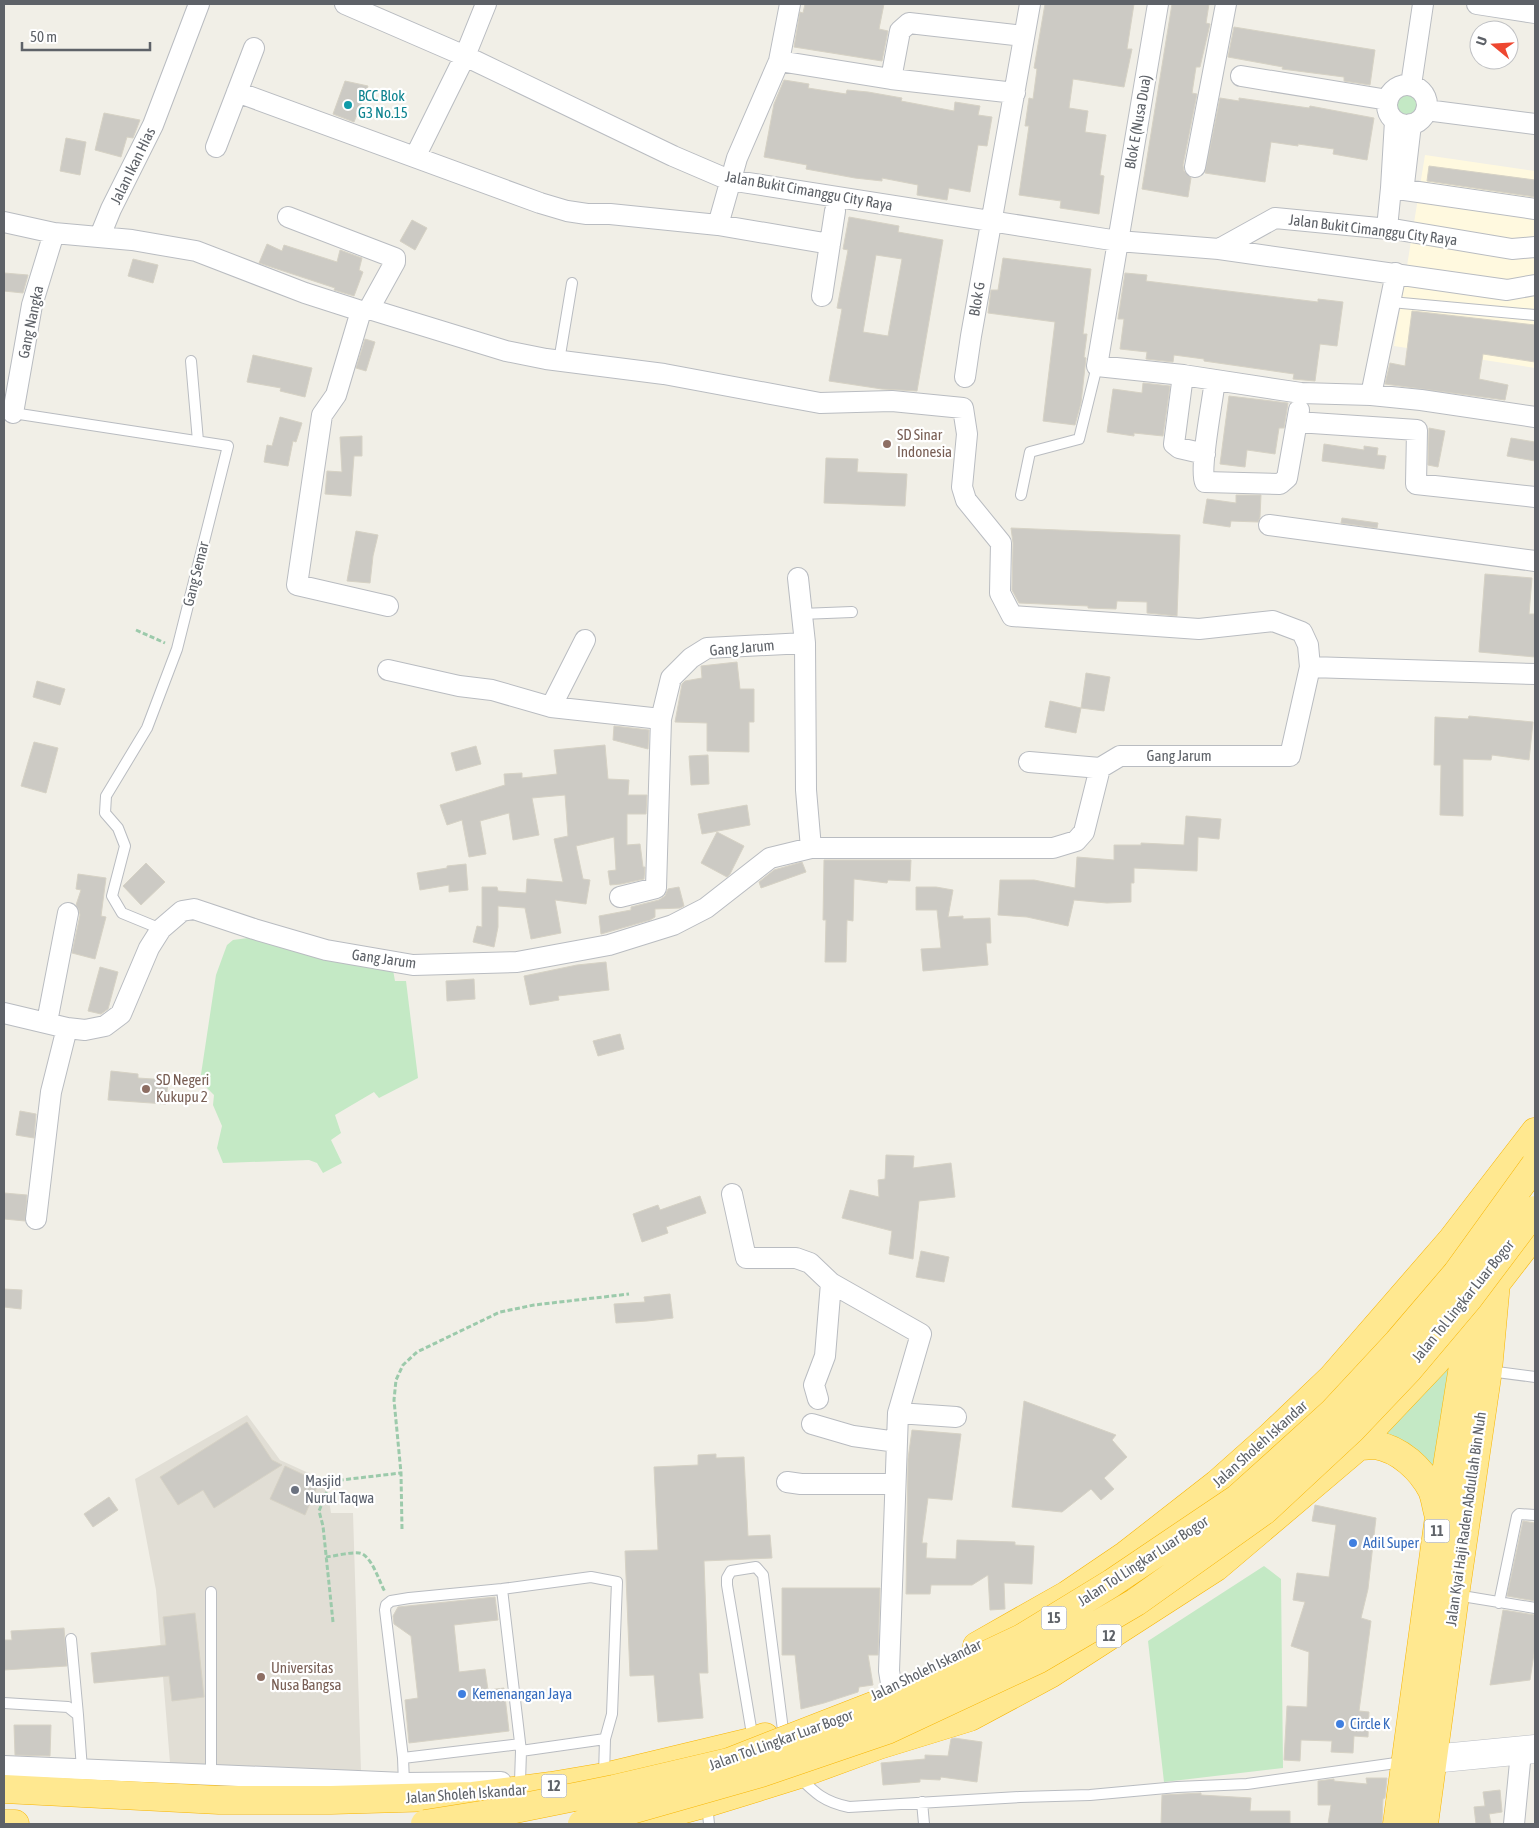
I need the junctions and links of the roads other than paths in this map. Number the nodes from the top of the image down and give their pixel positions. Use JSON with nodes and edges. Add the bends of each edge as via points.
{"nodes":[{"id":1,"x":199,"y":4,"type":"edge"},
{"id":2,"x":345,"y":4,"type":"edge"},
{"id":3,"x":486,"y":4,"type":"edge"},
{"id":4,"x":790,"y":4,"type":"edge"},
{"id":5,"x":1030,"y":4,"type":"edge"},
{"id":6,"x":1158,"y":4,"type":"edge"},
{"id":7,"x":1226,"y":4,"type":"edge"},
{"id":8,"x":1423,"y":4,"type":"edge"},
{"id":9,"x":1477,"y":4,"type":"edge"},
{"id":10,"x":1535,"y":13,"type":"edge"},
{"id":11,"x":1024,"y":36,"type":"junction"},
{"id":12,"x":254,"y":48,"type":"dead end"},
{"id":13,"x":465,"y":56,"type":"junction"},
{"id":14,"x":779,"y":61,"type":"junction"},
{"id":15,"x":1241,"y":76,"type":"dead end"},
{"id":16,"x":891,"y":79,"type":"junction"},
{"id":17,"x":1412,"y":86,"type":"junction"},
{"id":18,"x":237,"y":92,"type":"junction"},
{"id":19,"x":1015,"y":93,"type":"junction"},
{"id":20,"x":1388,"y":100,"type":"junction"},
{"id":21,"x":1426,"y":110,"type":"junction"},
{"id":22,"x":1403,"y":123,"type":"junction"},
{"id":23,"x":1535,"y":124,"type":"edge"},
{"id":24,"x":216,"y":147,"type":"dead end"},
{"id":25,"x":415,"y":157,"type":"junction"},
{"id":26,"x":1196,"y":167,"type":"dead end"},
{"id":27,"x":729,"y":180,"type":"junction"},
{"id":28,"x":1397,"y":189,"type":"junction"},
{"id":29,"x":1535,"y":209,"type":"edge"},
{"id":30,"x":835,"y":211,"type":"dead end"},
{"id":31,"x":288,"y":217,"type":"dead end"},
{"id":32,"x":991,"y":220,"type":"junction"},
{"id":33,"x":4,"y":222,"type":"edge"},
{"id":34,"x":718,"y":224,"type":"junction"},
{"id":35,"x":1393,"y":229,"type":"junction"},
{"id":36,"x":54,"y":233,"type":"junction"},
{"id":37,"x":100,"y":236,"type":"junction"},
{"id":38,"x":1118,"y":241,"type":"junction"},
{"id":39,"x":830,"y":244,"type":"junction"},
{"id":40,"x":1535,"y":247,"type":"edge"},
{"id":41,"x":1219,"y":249,"type":"junction"},
{"id":42,"x":1396,"y":273,"type":"junction"},
{"id":43,"x":572,"y":283,"type":"dead end"},
{"id":44,"x":1535,"y":284,"type":"edge"},
{"id":45,"x":822,"y":296,"type":"dead end"},
{"id":46,"x":1391,"y":302,"type":"junction"},
{"id":47,"x":365,"y":310,"type":"junction"},
{"id":48,"x":1535,"y":315,"type":"edge"},
{"id":49,"x":559,"y":361,"type":"junction"},
{"id":50,"x":191,"y":362,"type":"dead end"},
{"id":51,"x":1097,"y":366,"type":"junction"},
{"id":52,"x":1183,"y":375,"type":"junction"},
{"id":53,"x":965,"y":377,"type":"dead end"},
{"id":54,"x":1215,"y":380,"type":"junction"},
{"id":55,"x":1300,"y":393,"type":"junction"},
{"id":56,"x":1371,"y":395,"type":"junction"},
{"id":57,"x":1421,"y":400,"type":"junction"},
{"id":58,"x":13,"y":413,"type":"joint"},
{"id":59,"x":1535,"y":417,"type":"edge"},
{"id":60,"x":1297,"y":422,"type":"junction"},
{"id":61,"x":1417,"y":430,"type":"junction"},
{"id":62,"x":198,"y":441,"type":"junction"},
{"id":63,"x":1205,"y":454,"type":"junction"},
{"id":64,"x":1021,"y":495,"type":"dead end"},
{"id":65,"x":1535,"y":497,"type":"edge"},
{"id":66,"x":1270,"y":525,"type":"dead end"},
{"id":67,"x":1535,"y":561,"type":"edge"},
{"id":68,"x":798,"y":578,"type":"dead end"},
{"id":69,"x":388,"y":606,"type":"dead end"},
{"id":70,"x":852,"y":612,"type":"dead end"},
{"id":71,"x":800,"y":614,"type":"junction"},
{"id":72,"x":585,"y":640,"type":"dead end"},
{"id":73,"x":805,"y":643,"type":"junction"},
{"id":74,"x":1310,"y":667,"type":"junction"},
{"id":75,"x":388,"y":670,"type":"dead end"},
{"id":76,"x":1535,"y":674,"type":"edge"},
{"id":77,"x":551,"y":707,"type":"junction"},
{"id":78,"x":661,"y":718,"type":"junction"},
{"id":79,"x":1029,"y":762,"type":"dead end"},
{"id":80,"x":1100,"y":768,"type":"junction"},
{"id":81,"x":811,"y":848,"type":"junction"},
{"id":82,"x":620,"y":896,"type":"dead end"},
{"id":83,"x":68,"y":913,"type":"dead end"},
{"id":84,"x":161,"y":929,"type":"junction"},
{"id":85,"x":4,"y":1013,"type":"edge"},
{"id":86,"x":47,"y":1022,"type":"junction"},
{"id":87,"x":67,"y":1028,"type":"junction"},
{"id":88,"x":1535,"y":1132,"type":"edge"},
{"id":89,"x":1535,"y":1165,"type":"edge"},
{"id":90,"x":732,"y":1194,"type":"dead end"},
{"id":91,"x":1535,"y":1210,"type":"edge"},
{"id":92,"x":1470,"y":1218,"type":"junction"},
{"id":93,"x":36,"y":1219,"type":"dead end"},
{"id":94,"x":1535,"y":1232,"type":"edge"},
{"id":95,"x":1452,"y":1241,"type":"junction"},
{"id":96,"x":831,"y":1283,"type":"junction"},
{"id":97,"x":1496,"y":1284,"type":"junction"},
{"id":98,"x":1471,"y":1316,"type":"junction"},
{"id":99,"x":1488,"y":1370,"type":"junction"},
{"id":100,"x":1535,"y":1377,"type":"edge"},
{"id":101,"x":818,"y":1399,"type":"dead end"},
{"id":102,"x":898,"y":1414,"type":"junction"},
{"id":103,"x":956,"y":1417,"type":"dead end"},
{"id":104,"x":812,"y":1424,"type":"dead end"},
{"id":105,"x":897,"y":1442,"type":"junction"},
{"id":106,"x":1360,"y":1445,"type":"junction"},
{"id":107,"x":786,"y":1482,"type":"dead end"},
{"id":108,"x":895,"y":1484,"type":"junction"},
{"id":109,"x":1535,"y":1515,"type":"edge"},
{"id":110,"x":1438,"y":1517,"type":"junction"},
{"id":111,"x":502,"y":1589,"type":"junction"},
{"id":112,"x":211,"y":1592,"type":"dead end"},
{"id":113,"x":1455,"y":1595,"type":"junction"},
{"id":114,"x":1499,"y":1603,"type":"junction"},
{"id":115,"x":1535,"y":1608,"type":"edge"},
{"id":116,"x":71,"y":1639,"type":"dead end"},
{"id":117,"x":892,"y":1689,"type":"junction"},
{"id":118,"x":4,"y":1703,"type":"edge"},
{"id":119,"x":78,"y":1715,"type":"junction"},
{"id":120,"x":783,"y":1730,"type":"junction"},
{"id":121,"x":605,"y":1739,"type":"junction"},
{"id":122,"x":754,"y":1741,"type":"junction"},
{"id":123,"x":520,"y":1747,"type":"junction"},
{"id":124,"x":1528,"y":1750,"type":"edge"},
{"id":125,"x":403,"y":1758,"type":"junction"},
{"id":126,"x":1432,"y":1760,"type":"junction"},
{"id":127,"x":1404,"y":1762,"type":"junction"},
{"id":128,"x":4,"y":1766,"type":"edge"},
{"id":129,"x":82,"y":1769,"type":"junction"},
{"id":130,"x":211,"y":1774,"type":"junction"},
{"id":131,"x":797,"y":1776,"type":"junction"},
{"id":132,"x":604,"y":1777,"type":"junction"},
{"id":133,"x":520,"y":1782,"type":"junction"},
{"id":134,"x":551,"y":1786,"type":"junction"},
{"id":135,"x":4,"y":1788,"type":"edge"},
{"id":136,"x":404,"y":1790,"type":"junction"},
{"id":137,"x":331,"y":1800,"type":"junction"},
{"id":138,"x":922,"y":1802,"type":"junction"},
{"id":139,"x":708,"y":1814,"type":"edge"},
{"id":140,"x":641,"y":1822,"type":"edge"},
{"id":141,"x":4,"y":1824,"type":"edge"},
{"id":142,"x":15,"y":1824,"type":"edge"},
{"id":143,"x":425,"y":1824,"type":"edge"},
{"id":144,"x":582,"y":1824,"type":"edge"},
{"id":145,"x":924,"y":1824,"type":"edge"},
{"id":146,"x":1397,"y":1824,"type":"edge"},
{"id":147,"x":1424,"y":1824,"type":"edge"},
{"id":148,"x":1514,"y":1824,"type":"edge"}],
"edges":[{"from":1,"to":37,"type":"street","name":"Jalan Ikan Hias","via":[[153,125]]},
{"from":2,"to":13,"type":"street","name":"Jalan Bukit Cimanggu City Raya"},
{"from":3,"to":13,"type":"street"},
{"from":4,"to":14,"type":"street"},
{"from":5,"to":11,"type":"street","name":"Blok G"},
{"from":6,"to":38,"type":"street","name":"Blok E (Nusa Dua)"},
{"from":7,"to":26,"type":"street"},
{"from":8,"to":17,"type":"street"},
{"from":9,"to":10,"type":"street"},
{"from":11,"to":16,"type":"street","via":[[909,23],[900,31]]},
{"from":11,"to":19,"type":"street","name":"Blok G"},
{"from":12,"to":18,"type":"street"},
{"from":13,"to":25,"type":"street"},
{"from":13,"to":27,"type":"street","name":"Jalan Bukit Cimanggu City Raya"},
{"from":14,"to":16,"type":"street"},
{"from":14,"to":27,"type":"street"},
{"from":15,"to":20,"type":"street"},
{"from":16,"to":19,"type":"street"},
{"from":17,"to":20,"type":"street","via":[[1397,88]]},
{"from":17,"to":21,"type":"street","via":[[1424,95]]},
{"from":18,"to":24,"type":"street"},
{"from":18,"to":25,"type":"street"},
{"from":19,"to":32,"type":"street","name":"Blok G"},
{"from":20,"to":22,"type":"street","via":[[1388,112]]},
{"from":21,"to":22,"type":"street","via":[[1423,116]]},
{"from":21,"to":23,"type":"street"},
{"from":22,"to":28,"type":"street"},
{"from":25,"to":34,"type":"street","via":[[567,211]]},
{"from":27,"to":32,"type":"street","name":"Jalan Bukit Cimanggu City Raya"},
{"from":27,"to":34,"type":"street"},
{"from":28,"to":29,"type":"street"},
{"from":28,"to":35,"type":"street"},
{"from":30,"to":39,"type":"street"},
{"from":31,"to":47,"type":"street","via":[[395,258]]},
{"from":32,"to":38,"type":"street","name":"Jalan Bukit Cimanggu City Raya"},
{"from":32,"to":53,"type":"street","name":"Blok G"},
{"from":33,"to":36,"type":"street"},
{"from":34,"to":39,"type":"street"},
{"from":35,"to":40,"type":"street","name":"Jalan Bukit Cimanggu City Raya","via":[[1512,249]]},
{"from":35,"to":41,"type":"street","name":"Jalan Bukit Cimanggu City Raya","via":[[1275,218]]},
{"from":36,"to":37,"type":"street"},
{"from":36,"to":58,"type":"street","name":"Gang Nangka","via":[[32,305]]},
{"from":37,"to":47,"type":"street","via":[[196,251],[304,293]]},
{"from":38,"to":41,"type":"street","name":"Jalan Bukit Cimanggu City Raya"},
{"from":38,"to":51,"type":"street","name":"Blok E (Nusa Dua)"},
{"from":39,"to":45,"type":"street"},
{"from":41,"to":42,"type":"street","name":"Jalan Bukit Cimanggu City Raya"},
{"from":42,"to":44,"type":"street","name":"Jalan Bukit Cimanggu City Raya","via":[[1508,290]]},
{"from":42,"to":46,"type":"street"},
{"from":43,"to":49,"type":"lane"},
{"from":46,"to":48,"type":"lane"},
{"from":46,"to":56,"type":"street"},
{"from":47,"to":49,"type":"street","via":[[506,351]]},
{"from":47,"to":69,"type":"street","via":[[336,395],[322,415],[297,585]]},
{"from":49,"to":74,"type":"street","via":[[664,374],[820,403],[892,401],[963,408],[967,434],[962,487],[966,500],[1001,543],[1000,593],[1012,616],[1200,629],[1273,621],[1302,632],[1308,645]]},
{"from":50,"to":62,"type":"lane"},
{"from":51,"to":52,"type":"street"},
{"from":51,"to":64,"type":"lane","via":[[1079,440],[1030,452]]},
{"from":52,"to":54,"type":"street"},
{"from":52,"to":63,"type":"street","via":[[1174,444]]},
{"from":54,"to":55,"type":"street"},
{"from":54,"to":63,"type":"street"},
{"from":55,"to":56,"type":"street"},
{"from":55,"to":60,"type":"street"},
{"from":56,"to":57,"type":"street"},
{"from":57,"to":59,"type":"street"},
{"from":57,"to":61,"type":"street"},
{"from":58,"to":62,"type":"lane","name":"Gang Semar"},
{"from":60,"to":61,"type":"street"},
{"from":60,"to":63,"type":"street","via":[[1287,478],[1280,484],[1205,482]]},
{"from":61,"to":65,"type":"street","via":[[1416,484]]},
{"from":62,"to":84,"type":"lane","name":"Gang Semar","via":[[228,446],[177,649],[147,728],[106,796],[105,813],[118,828],[125,846],[112,896],[122,913]]},
{"from":66,"to":67,"type":"street"},
{"from":68,"to":71,"type":"street"},
{"from":70,"to":71,"type":"lane"},
{"from":71,"to":73,"type":"street"},
{"from":72,"to":77,"type":"street"},
{"from":73,"to":78,"type":"street","name":"Gang Jarum","via":[[707,648],[690,658],[671,678]]},
{"from":73,"to":81,"type":"street","via":[[806,790]]},
{"from":74,"to":76,"type":"street"},
{"from":74,"to":80,"type":"street","name":"Gang Jarum","via":[[1290,756],[1120,756]]},
{"from":75,"to":77,"type":"street","via":[[492,690]]},
{"from":77,"to":78,"type":"street"},
{"from":78,"to":82,"type":"street","name":"Gang Jarum","via":[[656,888]]},
{"from":79,"to":80,"type":"street"},
{"from":80,"to":81,"type":"street","name":"Gang Jarum","via":[[1084,832],[1076,841],[1053,848]]},
{"from":81,"to":84,"type":"street","name":"Gang Jarum","via":[[770,858],[706,908],[673,925],[609,945],[517,962],[413,965],[364,957],[326,950],[194,909],[182,911]]},
{"from":83,"to":86,"type":"street"},
{"from":84,"to":87,"type":"street","name":"Gang Jarum","via":[[149,948],[121,1014],[95,1029]]},
{"from":85,"to":86,"type":"street","name":"Gang Jarum"},
{"from":86,"to":87,"type":"street","name":"Gang Jarum"},
{"from":87,"to":93,"type":"street","via":[[51,1092]]},
{"from":88,"to":92,"type":"highway","name":"Jalan Sholeh Iskandar"},
{"from":89,"to":143,"type":"highway","name":"Jalan Tol Lingkar Luar Bogor","number":"15","bridge":true,"via":[[1457,1273],[1332,1413],[1238,1498],[1112,1583],[1022,1638],[901,1694],[729,1762],[614,1789]]},
{"from":90,"to":96,"type":"street","via":[[746,1258],[796,1258],[810,1263]]},
{"from":91,"to":144,"type":"highway","name":"Jalan Tol Lingkar Luar Bogor","number":"15","bridge":true,"via":[[1468,1299],[1409,1369],[1351,1430],[1265,1510],[1136,1602],[1039,1659],[887,1730],[761,1773]]},
{"from":92,"to":95,"type":"highway","name":"Jalan Sholeh Iskandar"},
{"from":92,"to":97,"type":"highway","name":"Jalan Kyai Haji Raden Abdullah Bin Nuh","number":"11"},
{"from":94,"to":97,"type":"highway","number":"11"},
{"from":95,"to":98,"type":"highway","name":"Jalan Kyai Haji Raden Abdullah Bin Nuh","number":"11"},
{"from":95,"to":117,"type":"highway","name":"Jalan Sholeh Iskandar","number":"12","via":[[1332,1378],[1217,1484],[1126,1555],[1067,1595]]},
{"from":96,"to":101,"type":"street","via":[[824,1356],[814,1385]]},
{"from":96,"to":102,"type":"street","via":[[921,1334]]},
{"from":97,"to":98,"type":"highway","number":"11"},
{"from":97,"to":99,"type":"highway","name":"Jalan Kyai Haji Raden Abdullah Bin Nuh","number":"11"},
{"from":98,"to":106,"type":"highway","number":"12","via":[[1436,1361],[1362,1438]]},
{"from":98,"to":110,"type":"highway","name":"Jalan Kyai Haji Raden Abdullah Bin Nuh","number":"11"},
{"from":99,"to":100,"type":"lane"},
{"from":99,"to":113,"type":"highway","name":"Jalan Kyai Haji Raden Abdullah Bin Nuh","number":"11"},
{"from":102,"to":103,"type":"street"},
{"from":102,"to":105,"type":"street"},
{"from":104,"to":105,"type":"street","via":[[854,1436]]},
{"from":105,"to":108,"type":"street"},
{"from":106,"to":110,"type":"highway","via":[[1375,1445],[1399,1454],[1419,1470],[1433,1492]]},
{"from":106,"to":131,"type":"highway","number":"12","via":[[1216,1567],[1050,1674],[970,1717],[878,1745]]},
{"from":107,"to":108,"type":"street"},
{"from":108,"to":117,"type":"street","via":[[889,1671]]},
{"from":109,"to":114,"type":"lane","via":[[1519,1514],[1516,1520]]},
{"from":110,"to":127,"type":"highway","name":"Jalan Kyai Haji Raden Abdullah Bin Nuh","number":"11"},
{"from":111,"to":121,"type":"lane","via":[[591,1577],[617,1582],[612,1714]]},
{"from":111,"to":123,"type":"lane"},
{"from":111,"to":125,"type":"lane","via":[[391,1601],[386,1605]]},
{"from":112,"to":130,"type":"lane"},
{"from":113,"to":114,"type":"lane"},
{"from":113,"to":126,"type":"highway","name":"Jalan Kyai Haji Raden Abdullah Bin Nuh","number":"11"},
{"from":114,"to":115,"type":"lane"},
{"from":116,"to":119,"type":"lane"},
{"from":117,"to":120,"type":"highway","name":"Jalan Sholeh Iskandar","number":"12"},
{"from":118,"to":119,"type":"lane","via":[[68,1707]]},
{"from":119,"to":129,"type":"lane"},
{"from":120,"to":122,"type":"highway","name":"Jalan Sholeh Iskandar","number":"12"},
{"from":120,"to":122,"type":"lane","via":[[763,1575],[756,1567],[731,1571],[727,1585]]},
{"from":120,"to":131,"type":"highway"},
{"from":121,"to":123,"type":"lane"},
{"from":121,"to":132,"type":"lane"},
{"from":122,"to":132,"type":"highway","name":"Jalan Sholeh Iskandar","number":"12"},
{"from":123,"to":125,"type":"lane"},
{"from":123,"to":133,"type":"lane"},
{"from":124,"to":126,"type":"street"},
{"from":124,"to":148,"type":"street"},
{"from":125,"to":136,"type":"lane"},
{"from":126,"to":147,"type":"highway","name":"Jalan Kyai Haji Raden Abdullah Bin Nuh","number":"11"},
{"from":127,"to":138,"type":"lane","via":[[1247,1784]]},
{"from":127,"to":146,"type":"highway","name":"Jalan Kyai Haji Raden Abdullah Bin Nuh","number":"11"},
{"from":128,"to":129,"type":"street"},
{"from":129,"to":130,"type":"street"},
{"from":130,"to":136,"type":"street"},
{"from":131,"to":138,"type":"lane","via":[[817,1795],[849,1807]]},
{"from":131,"to":139,"type":"highway","number":"12"},
{"from":132,"to":134,"type":"highway","name":"Jalan Sholeh Iskandar","number":"12"},
{"from":133,"to":134,"type":"street"},
{"from":133,"to":136,"type":"street"},
{"from":134,"to":136,"type":"highway","name":"Jalan Sholeh Iskandar","number":"12","via":[[473,1796]]},
{"from":135,"to":137,"type":"highway","name":"Jalan Sholeh Iskandar","number":"12","via":[[219,1800]]},
{"from":135,"to":137,"type":"highway","via":[[65,1786],[241,1792]]},
{"from":136,"to":137,"type":"highway","name":"Jalan Sholeh Iskandar","number":"12"},
{"from":138,"to":145,"type":"lane"},
{"from":139,"to":140,"type":"highway","number":"12"},
{"from":141,"to":142,"type":"highway"}]}
